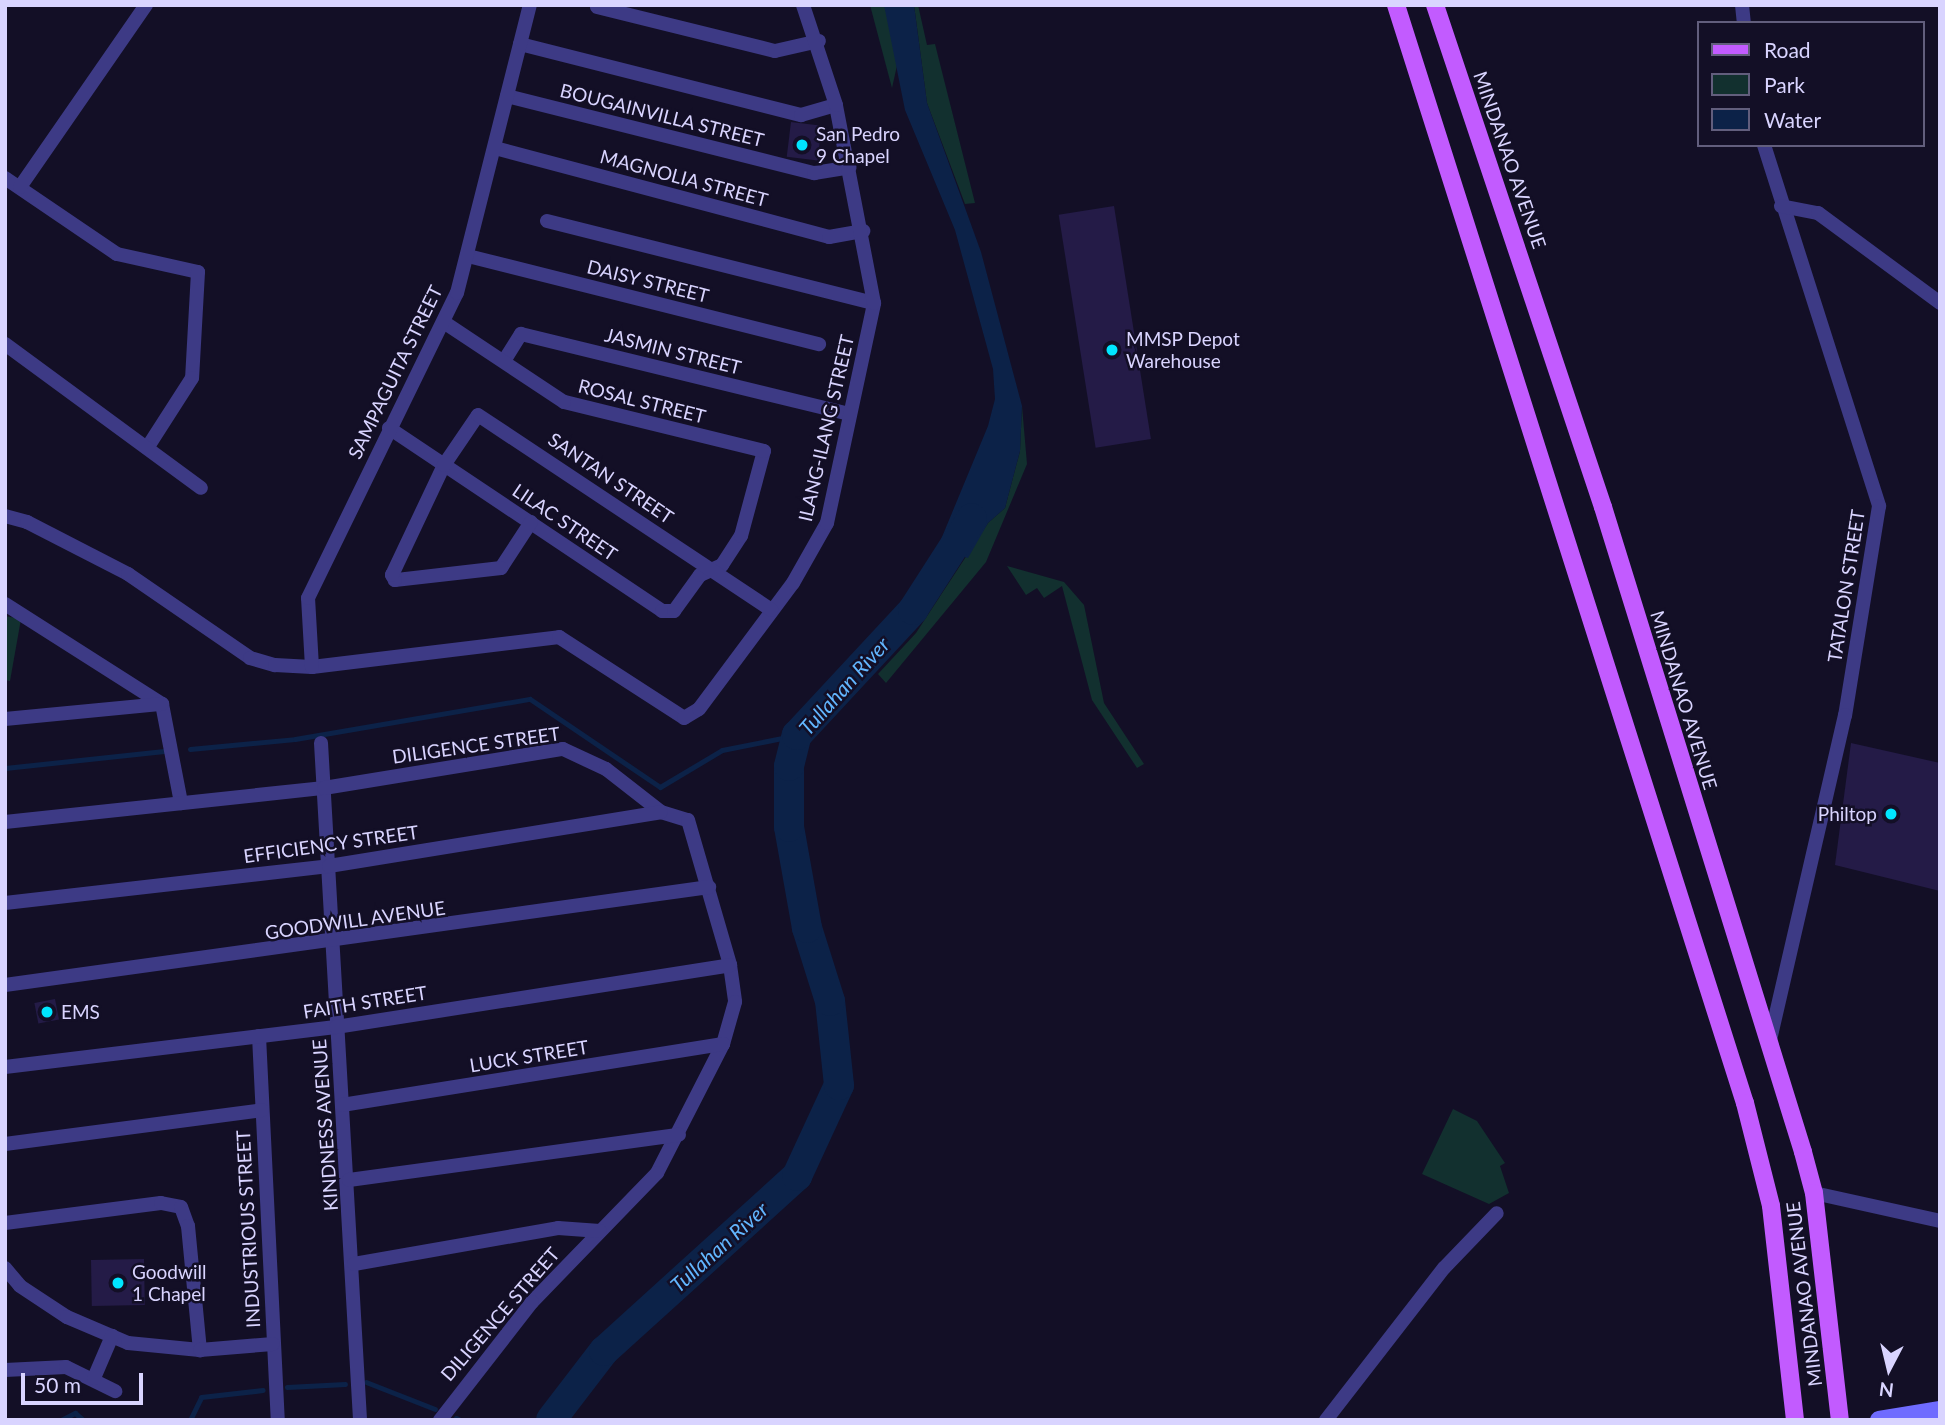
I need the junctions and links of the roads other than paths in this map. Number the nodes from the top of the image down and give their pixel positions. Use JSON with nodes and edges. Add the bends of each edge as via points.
{"nodes":[{"id":1,"x":146,"y":5,"type":"edge"},
{"id":2,"x":530,"y":5,"type":"edge"},
{"id":3,"x":803,"y":5,"type":"edge"},
{"id":4,"x":1395,"y":5,"type":"edge"},
{"id":5,"x":1435,"y":5,"type":"edge"},
{"id":6,"x":597,"y":7,"type":"edge"},
{"id":7,"x":819,"y":41,"type":"junction"},
{"id":8,"x":520,"y":44,"type":"junction"},
{"id":9,"x":507,"y":96,"type":"junction"},
{"id":10,"x":835,"y":105,"type":"junction"},
{"id":11,"x":1765,"y":147,"type":"edge"},
{"id":12,"x":495,"y":148,"type":"junction"},
{"id":13,"x":850,"y":167,"type":"junction"},
{"id":14,"x":5,"y":178,"type":"edge"},
{"id":15,"x":20,"y":187,"type":"junction"},
{"id":16,"x":1781,"y":206,"type":"junction"},
{"id":17,"x":547,"y":221,"type":"dead end"},
{"id":18,"x":863,"y":231,"type":"junction"},
{"id":19,"x":468,"y":256,"type":"junction"},
{"id":20,"x":874,"y":303,"type":"junction"},
{"id":21,"x":1940,"y":303,"type":"edge"},
{"id":22,"x":445,"y":323,"type":"junction"},
{"id":23,"x":5,"y":344,"type":"edge"},
{"id":24,"x":819,"y":344,"type":"dead end"},
{"id":25,"x":504,"y":361,"type":"junction"},
{"id":26,"x":849,"y":414,"type":"junction"},
{"id":27,"x":389,"y":428,"type":"junction"},
{"id":28,"x":147,"y":448,"type":"junction"},
{"id":29,"x":765,"y":456,"type":"joint"},
{"id":30,"x":444,"y":465,"type":"junction"},
{"id":31,"x":201,"y":488,"type":"dead end"},
{"id":32,"x":5,"y":516,"type":"edge"},
{"id":33,"x":531,"y":522,"type":"junction"},
{"id":34,"x":711,"y":570,"type":"junction"},
{"id":35,"x":5,"y":604,"type":"edge"},
{"id":36,"x":771,"y":610,"type":"junction"},
{"id":37,"x":312,"y":667,"type":"junction"},
{"id":38,"x":162,"y":704,"type":"junction"},
{"id":39,"x":5,"y":719,"type":"edge"},
{"id":40,"x":321,"y":743,"type":"dead end"},
{"id":41,"x":324,"y":788,"type":"junction"},
{"id":42,"x":181,"y":803,"type":"junction"},
{"id":43,"x":661,"y":812,"type":"junction"},
{"id":44,"x":5,"y":822,"type":"edge"},
{"id":45,"x":329,"y":866,"type":"junction"},
{"id":46,"x":709,"y":887,"type":"junction"},
{"id":47,"x":5,"y":903,"type":"edge"},
{"id":48,"x":334,"y":943,"type":"junction"},
{"id":49,"x":730,"y":965,"type":"junction"},
{"id":50,"x":5,"y":985,"type":"edge"},
{"id":51,"x":336,"y":1027,"type":"junction"},
{"id":52,"x":259,"y":1037,"type":"junction"},
{"id":53,"x":1770,"y":1041,"type":"junction"},
{"id":54,"x":723,"y":1044,"type":"junction"},
{"id":55,"x":5,"y":1067,"type":"edge"},
{"id":56,"x":342,"y":1105,"type":"junction"},
{"id":57,"x":262,"y":1110,"type":"junction"},
{"id":58,"x":679,"y":1135,"type":"junction"},
{"id":59,"x":5,"y":1144,"type":"edge"},
{"id":60,"x":349,"y":1180,"type":"junction"},
{"id":61,"x":1814,"y":1194,"type":"junction"},
{"id":62,"x":1497,"y":1213,"type":"dead end"},
{"id":63,"x":1940,"y":1221,"type":"edge"},
{"id":64,"x":5,"y":1223,"type":"edge"},
{"id":65,"x":600,"y":1231,"type":"junction"},
{"id":66,"x":354,"y":1264,"type":"junction"},
{"id":67,"x":5,"y":1268,"type":"edge"},
{"id":68,"x":112,"y":1336,"type":"junction"},
{"id":69,"x":273,"y":1344,"type":"junction"},
{"id":70,"x":200,"y":1350,"type":"junction"},
{"id":71,"x":5,"y":1370,"type":"edge"},
{"id":72,"x":94,"y":1378,"type":"junction"},
{"id":73,"x":115,"y":1391,"type":"dead end"},
{"id":74,"x":1940,"y":1410,"type":"edge"},
{"id":75,"x":278,"y":1420,"type":"edge"},
{"id":76,"x":360,"y":1420,"type":"edge"},
{"id":77,"x":440,"y":1420,"type":"edge"},
{"id":78,"x":1326,"y":1420,"type":"edge"},
{"id":79,"x":1796,"y":1420,"type":"edge"},
{"id":80,"x":1840,"y":1420,"type":"edge"},
{"id":81,"x":1879,"y":1420,"type":"edge"}],
"edges":[{"from":1,"to":15,"type":"street"},
{"from":2,"to":8,"type":"street","name":"SAMPAGUITA STREET"},
{"from":3,"to":7,"type":"street","name":"ILANG-ILANG STREET"},
{"from":4,"to":79,"type":"main road","name":"MINDANAO AVENUE","via":[[1745,1102],[1771,1206]]},
{"from":5,"to":53,"type":"main road","name":"MINDANAO AVENUE","via":[[1603,507]]},
{"from":6,"to":7,"type":"street","via":[[775,51]]},
{"from":7,"to":10,"type":"street","name":"ILANG-ILANG STREET"},
{"from":8,"to":9,"type":"street","name":"SAMPAGUITA STREET"},
{"from":8,"to":10,"type":"street","via":[[801,115]]},
{"from":9,"to":12,"type":"street","name":"SAMPAGUITA STREET"},
{"from":9,"to":13,"type":"street","name":"BOUGAINVILLA STREET","via":[[814,173]]},
{"from":10,"to":13,"type":"street","name":"ILANG-ILANG STREET"},
{"from":11,"to":16,"type":"street","name":"TATALON STREET"},
{"from":12,"to":18,"type":"street","name":"MAGNOLIA STREET","via":[[830,236]]},
{"from":12,"to":19,"type":"street","name":"SAMPAGUITA STREET"},
{"from":13,"to":18,"type":"street","name":"ILANG-ILANG STREET"},
{"from":14,"to":15,"type":"street"},
{"from":15,"to":28,"type":"street","via":[[117,254],[198,272],[192,378]]},
{"from":16,"to":21,"type":"street","via":[[1818,213]]},
{"from":16,"to":53,"type":"street","name":"TATALON STREET","via":[[1879,506],[1845,715]]},
{"from":17,"to":20,"type":"street"},
{"from":18,"to":20,"type":"street","name":"ILANG-ILANG STREET"},
{"from":19,"to":22,"type":"street","name":"SAMPAGUITA STREET"},
{"from":19,"to":24,"type":"street","name":"DAISY STREET"},
{"from":20,"to":26,"type":"street","name":"ILANG-ILANG STREET"},
{"from":22,"to":25,"type":"street","name":"ROSAL STREET"},
{"from":22,"to":27,"type":"street","name":"SAMPAGUITA STREET"},
{"from":23,"to":28,"type":"street"},
{"from":25,"to":26,"type":"street","name":"JASMIN STREET","via":[[521,334]]},
{"from":25,"to":29,"type":"street","name":"ROSAL STREET","via":[[564,402]]},
{"from":26,"to":36,"type":"street","name":"ILANG-ILANG STREET","via":[[827,523]]},
{"from":27,"to":30,"type":"street","name":"LILAC STREET"},
{"from":27,"to":37,"type":"street","name":"SAMPAGUITA STREET","via":[[308,598]]},
{"from":28,"to":31,"type":"street"},
{"from":29,"to":34,"type":"street","name":"LILAC STREET","via":[[741,536],[722,565]]},
{"from":30,"to":33,"type":"street","name":"LILAC STREET"},
{"from":30,"to":33,"type":"street","via":[[394,569],[395,580],[501,568]]},
{"from":30,"to":34,"type":"street","name":"SANTAN STREET","via":[[474,417],[482,416]]},
{"from":32,"to":37,"type":"street","via":[[128,574],[250,658]]},
{"from":33,"to":34,"type":"street","name":"LILAC STREET","via":[[662,611],[674,611],[700,575]]},
{"from":34,"to":36,"type":"street","name":"SANTAN STREET"},
{"from":35,"to":38,"type":"street"},
{"from":36,"to":37,"type":"street","name":"ILANG-ILANG STREET","via":[[699,709],[684,718],[559,637]]},
{"from":38,"to":39,"type":"street"},
{"from":38,"to":42,"type":"street"},
{"from":40,"to":41,"type":"street","name":"KINDNESS AVENUE"},
{"from":41,"to":42,"type":"street","name":"DILIGENCE STREET"},
{"from":41,"to":43,"type":"street","name":"DILIGENCE STREET","via":[[563,749],[606,769]]},
{"from":41,"to":45,"type":"street","name":"KINDNESS AVENUE"},
{"from":42,"to":44,"type":"street","name":"DILIGENCE STREET"},
{"from":43,"to":45,"type":"street","name":"EFFICIENCY STREET"},
{"from":43,"to":46,"type":"street","name":"DILIGENCE STREET","via":[[688,820],[695,830]]},
{"from":45,"to":47,"type":"street","name":"EFFICIENCY STREET"},
{"from":45,"to":48,"type":"street","name":"KINDNESS AVENUE"},
{"from":46,"to":48,"type":"street","name":"GOODWILL AVENUE"},
{"from":46,"to":49,"type":"street","name":"DILIGENCE STREET"},
{"from":48,"to":50,"type":"street","name":"GOODWILL AVENUE"},
{"from":48,"to":51,"type":"street","name":"KINDNESS AVENUE"},
{"from":49,"to":51,"type":"street","name":"FAITH STREET"},
{"from":49,"to":54,"type":"street","name":"DILIGENCE STREET","via":[[735,1002]]},
{"from":51,"to":52,"type":"street","name":"FAITH STREET"},
{"from":51,"to":56,"type":"street","name":"KINDNESS AVENUE"},
{"from":52,"to":55,"type":"street","name":"FAITH STREET"},
{"from":52,"to":57,"type":"street","name":"INDUSTRIOUS STREET"},
{"from":53,"to":61,"type":"main road","name":"MINDANAO AVENUE"},
{"from":54,"to":56,"type":"street","name":"LUCK STREET"},
{"from":54,"to":58,"type":"street","name":"DILIGENCE STREET"},
{"from":56,"to":60,"type":"street","name":"KINDNESS AVENUE"},
{"from":57,"to":59,"type":"street"},
{"from":57,"to":69,"type":"street","name":"INDUSTRIOUS STREET"},
{"from":58,"to":60,"type":"street"},
{"from":58,"to":65,"type":"street","name":"DILIGENCE STREET","via":[[657,1173]]},
{"from":60,"to":66,"type":"street","name":"KINDNESS AVENUE"},
{"from":61,"to":63,"type":"street"},
{"from":61,"to":80,"type":"main road","name":"MINDANAO AVENUE"},
{"from":62,"to":78,"type":"street","via":[[1444,1268]]},
{"from":64,"to":70,"type":"street","via":[[161,1203],[181,1208],[188,1226]]},
{"from":65,"to":66,"type":"street","via":[[558,1228]]},
{"from":65,"to":77,"type":"street","name":"DILIGENCE STREET","via":[[523,1312]]},
{"from":66,"to":76,"type":"street","name":"KINDNESS AVENUE"},
{"from":67,"to":68,"type":"street","via":[[20,1286],[67,1317]]},
{"from":68,"to":70,"type":"street","via":[[150,1348]]},
{"from":68,"to":72,"type":"street"},
{"from":69,"to":70,"type":"street"},
{"from":69,"to":75,"type":"street","name":"INDUSTRIOUS STREET"},
{"from":71,"to":72,"type":"street","via":[[66,1367]]},
{"from":72,"to":73,"type":"street"},
{"from":74,"to":81,"type":"street"}]}
